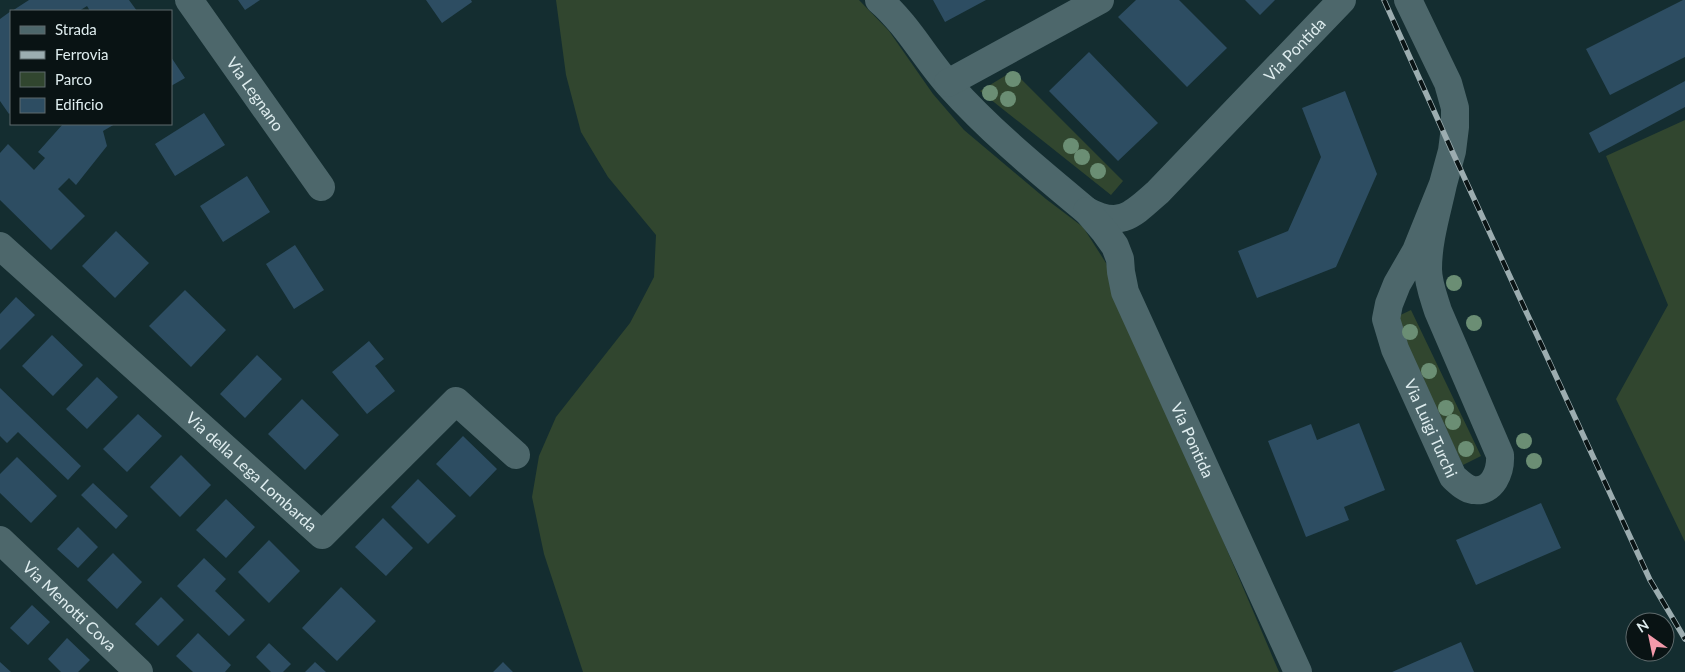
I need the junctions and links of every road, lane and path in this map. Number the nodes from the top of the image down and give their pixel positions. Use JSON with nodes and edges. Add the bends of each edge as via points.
{"nodes":[{"id":1,"x":190,"y":0,"type":"edge"},
{"id":2,"x":879,"y":0,"type":"edge"},
{"id":3,"x":1100,"y":0,"type":"edge"},
{"id":4,"x":1342,"y":0,"type":"edge"},
{"id":5,"x":1408,"y":0,"type":"edge"},
{"id":6,"x":948,"y":83,"type":"junction"},
{"id":7,"x":1443,"y":184,"type":"junction"},
{"id":8,"x":320,"y":188,"type":"dead end"},
{"id":9,"x":1087,"y":211,"type":"junction"},
{"id":10,"x":0,"y":246,"type":"edge"},
{"id":11,"x":516,"y":456,"type":"dead end"},
{"id":12,"x":0,"y":540,"type":"edge"},
{"id":13,"x":139,"y":672,"type":"edge"},
{"id":14,"x":1298,"y":672,"type":"edge"}],
"edges":[{"from":1,"to":8,"type":"street","name":"Via Legnano"},
{"from":2,"to":6,"type":"street","name":"Via Pontida"},
{"from":3,"to":6,"type":"street"},
{"from":4,"to":9,"type":"street","name":"Via Pontida","via":[[1142,206],[1127,216],[1112,220]]},
{"from":5,"to":7,"type":"street","name":"Via Luigi Turchi","via":[[1448,83],[1455,108],[1452,151]]},
{"from":6,"to":9,"type":"street","name":"Via Pontida","via":[[1003,140]]},
{"from":7,"to":7,"type":"street","name":"Via Luigi Turchi","via":[[1416,251],[1388,304],[1386,319],[1395,348],[1454,477],[1462,486],[1473,490],[1486,488],[1497,478],[1500,455],[1432,292],[1428,270],[1430,242]]},
{"from":9,"to":14,"type":"street","name":"Via Pontida","via":[[1105,232],[1120,259],[1125,292]]},
{"from":10,"to":11,"type":"street","name":"Via della Lega Lombarda","via":[[322,535],[456,401]]},
{"from":12,"to":13,"type":"street","name":"Via Menotti Cova"}]}
